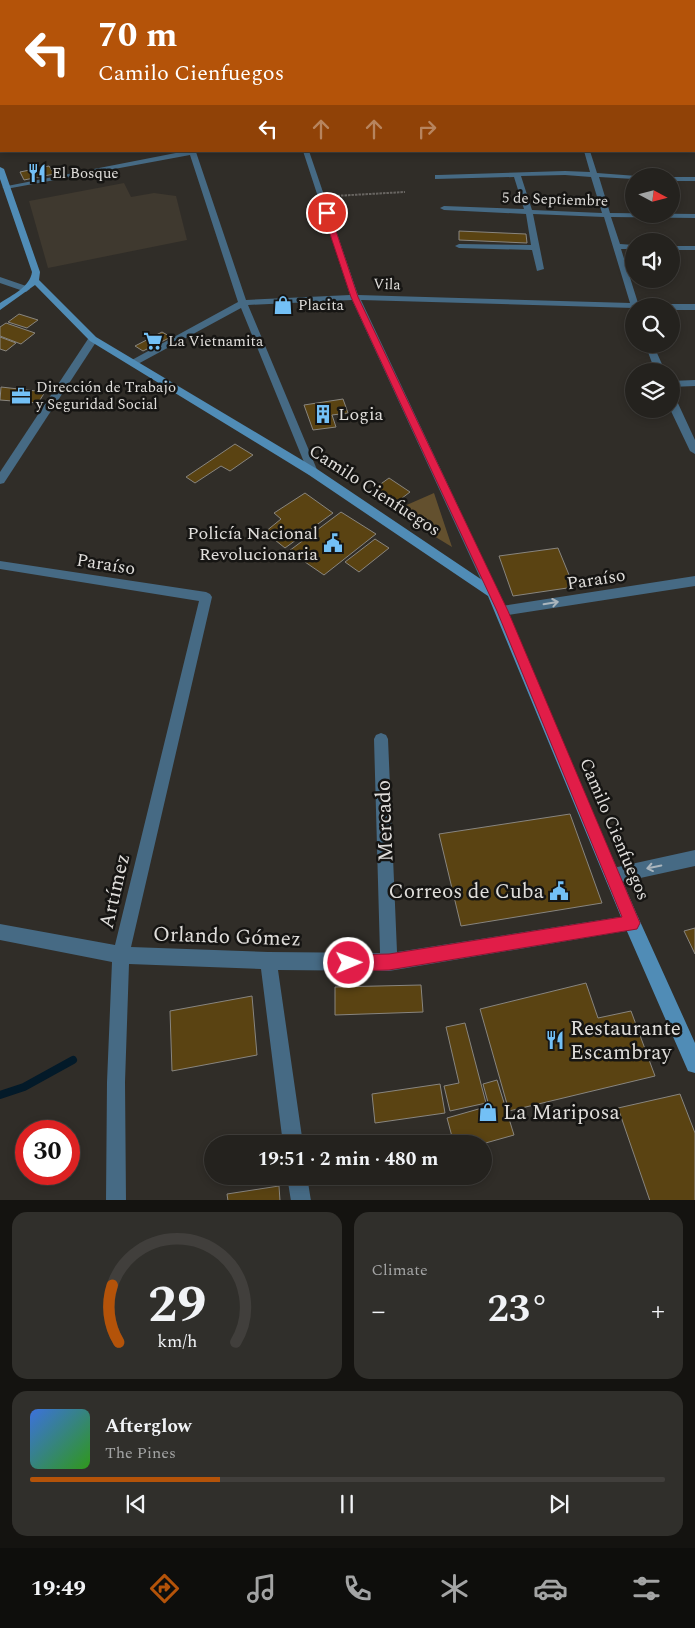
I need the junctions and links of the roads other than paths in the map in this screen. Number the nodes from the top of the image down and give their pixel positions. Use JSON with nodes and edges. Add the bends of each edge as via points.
{"nodes":[{"id":1,"x":194,"y":152,"type":"edge"},
{"id":2,"x":306,"y":152,"type":"edge"},
{"id":3,"x":586,"y":152,"type":"edge"},
{"id":4,"x":0,"y":169,"type":"edge"},
{"id":5,"x":517,"y":174,"type":"junction"},
{"id":6,"x":596,"y":176,"type":"junction"},
{"id":7,"x":438,"y":177,"type":"dead end"},
{"id":8,"x":625,"y":177,"type":"edge"},
{"id":9,"x":680,"y":179,"type":"edge"},
{"id":10,"x":695,"y":180,"type":"edge"},
{"id":11,"x":6,"y":187,"type":"junction"},
{"id":12,"x":444,"y":208,"type":"dead end"},
{"id":13,"x":529,"y":212,"type":"junction"},
{"id":14,"x":607,"y":216,"type":"junction"},
{"id":15,"x":695,"y":216,"type":"edge"},
{"id":16,"x":458,"y":246,"type":"dead end"},
{"id":17,"x":616,"y":246,"type":"junction"},
{"id":18,"x":625,"y":246,"type":"edge"},
{"id":19,"x":536,"y":248,"type":"junction"},
{"id":20,"x":680,"y":248,"type":"edge"},
{"id":21,"x":695,"y":248,"type":"edge"},
{"id":22,"x":540,"y":269,"type":"dead end"},
{"id":23,"x":0,"y":280,"type":"edge"},
{"id":24,"x":35,"y":280,"type":"junction"},
{"id":25,"x":26,"y":289,"type":"junction"},
{"id":26,"x":354,"y":297,"type":"junction"},
{"id":27,"x":632,"y":298,"type":"edge"},
{"id":28,"x":244,"y":304,"type":"junction"},
{"id":29,"x":625,"y":306,"type":"edge"},
{"id":30,"x":0,"y":307,"type":"edge"},
{"id":31,"x":680,"y":307,"type":"edge"},
{"id":32,"x":695,"y":307,"type":"edge"},
{"id":33,"x":93,"y":339,"type":"junction"},
{"id":34,"x":134,"y":363,"type":"junction"},
{"id":35,"x":695,"y":383,"type":"edge"},
{"id":36,"x":680,"y":384,"type":"edge"},
{"id":37,"x":680,"y":418,"type":"edge"},
{"id":38,"x":695,"y":451,"type":"edge"},
{"id":39,"x":313,"y":472,"type":"junction"},
{"id":40,"x":0,"y":480,"type":"edge"},
{"id":41,"x":0,"y":565,"type":"edge"},
{"id":42,"x":695,"y":581,"type":"edge"},
{"id":43,"x":494,"y":593,"type":"junction"},
{"id":44,"x":206,"y":597,"type":"joint"},
{"id":45,"x":502,"y":611,"type":"junction"},
{"id":46,"x":380,"y":739,"type":"dead end"},
{"id":47,"x":695,"y":858,"type":"edge"},
{"id":48,"x":612,"y":876,"type":"junction"},
{"id":49,"x":632,"y":923,"type":"junction"},
{"id":50,"x":0,"y":932,"type":"edge"},
{"id":51,"x":121,"y":955,"type":"junction"},
{"id":52,"x":268,"y":961,"type":"junction"},
{"id":53,"x":389,"y":962,"type":"junction"},
{"id":54,"x":695,"y":1064,"type":"edge"},
{"id":55,"x":292,"y":1135,"type":"edge"},
{"id":56,"x":299,"y":1185,"type":"edge"},
{"id":57,"x":116,"y":1200,"type":"edge"},
{"id":58,"x":301,"y":1200,"type":"edge"}],
"edges":[{"from":1,"to":11,"type":"street"},
{"from":1,"to":28,"type":"street"},
{"from":2,"to":26,"type":"street"},
{"from":3,"to":6,"type":"street"},
{"from":4,"to":11,"type":"main road"},
{"from":5,"to":6,"type":"street"},
{"from":5,"to":7,"type":"street"},
{"from":5,"to":13,"type":"street"},
{"from":6,"to":8,"type":"street"},
{"from":6,"to":14,"type":"street"},
{"from":9,"to":10,"type":"street"},
{"from":11,"to":24,"type":"main road","via":[[36,272]]},
{"from":12,"to":13,"type":"street","name":"5 de Septiembre"},
{"from":13,"to":14,"type":"street","name":"5 de Septiembre"},
{"from":13,"to":19,"type":"street"},
{"from":14,"to":15,"type":"street","name":"5 de Septiembre"},
{"from":14,"to":17,"type":"street"},
{"from":16,"to":19,"type":"street"},
{"from":17,"to":18,"type":"street"},
{"from":17,"to":27,"type":"street"},
{"from":19,"to":22,"type":"street"},
{"from":20,"to":21,"type":"street"},
{"from":23,"to":25,"type":"street"},
{"from":24,"to":25,"type":"main road"},
{"from":24,"to":33,"type":"main road","name":"Camilo Cienfuegos"},
{"from":25,"to":30,"type":"main road"},
{"from":26,"to":28,"type":"street","name":"Vila"},
{"from":26,"to":29,"type":"street","name":"Vila"},
{"from":26,"to":43,"type":"street"},
{"from":28,"to":34,"type":"street","name":"Vila"},
{"from":28,"to":39,"type":"street"},
{"from":31,"to":32,"type":"street"},
{"from":33,"to":34,"type":"main road","name":"Camilo Cienfuegos"},
{"from":33,"to":40,"type":"street"},
{"from":34,"to":39,"type":"main road","name":"Camilo Cienfuegos"},
{"from":35,"to":36,"type":"street"},
{"from":37,"to":38,"type":"street"},
{"from":39,"to":43,"type":"main road","name":"Camilo Cienfuegos"},
{"from":41,"to":44,"type":"street","name":"Paraíso"},
{"from":45,"to":42,"type":"street","name":"Paraíso","one_way":true},
{"from":43,"to":45,"type":"main road","name":"Camilo Cienfuegos"},
{"from":44,"to":51,"type":"street","name":"Artímez"},
{"from":45,"to":48,"type":"main road","name":"Camilo Cienfuegos"},
{"from":46,"to":53,"type":"street","name":"Mercado"},
{"from":47,"to":48,"type":"street","one_way":true},
{"from":48,"to":49,"type":"main road","name":"Camilo Cienfuegos"},
{"from":49,"to":53,"type":"street","name":"Orlando Gómez"},
{"from":49,"to":54,"type":"main road","name":"Camilo Cienfuegos"},
{"from":50,"to":51,"type":"street","name":"Orlando Gómez"},
{"from":51,"to":52,"type":"street","name":"Orlando Gómez"},
{"from":51,"to":57,"type":"street","name":"Artímez"},
{"from":52,"to":53,"type":"street","name":"Orlando Gómez"},
{"from":52,"to":55,"type":"street"},
{"from":56,"to":58,"type":"street"}]}
